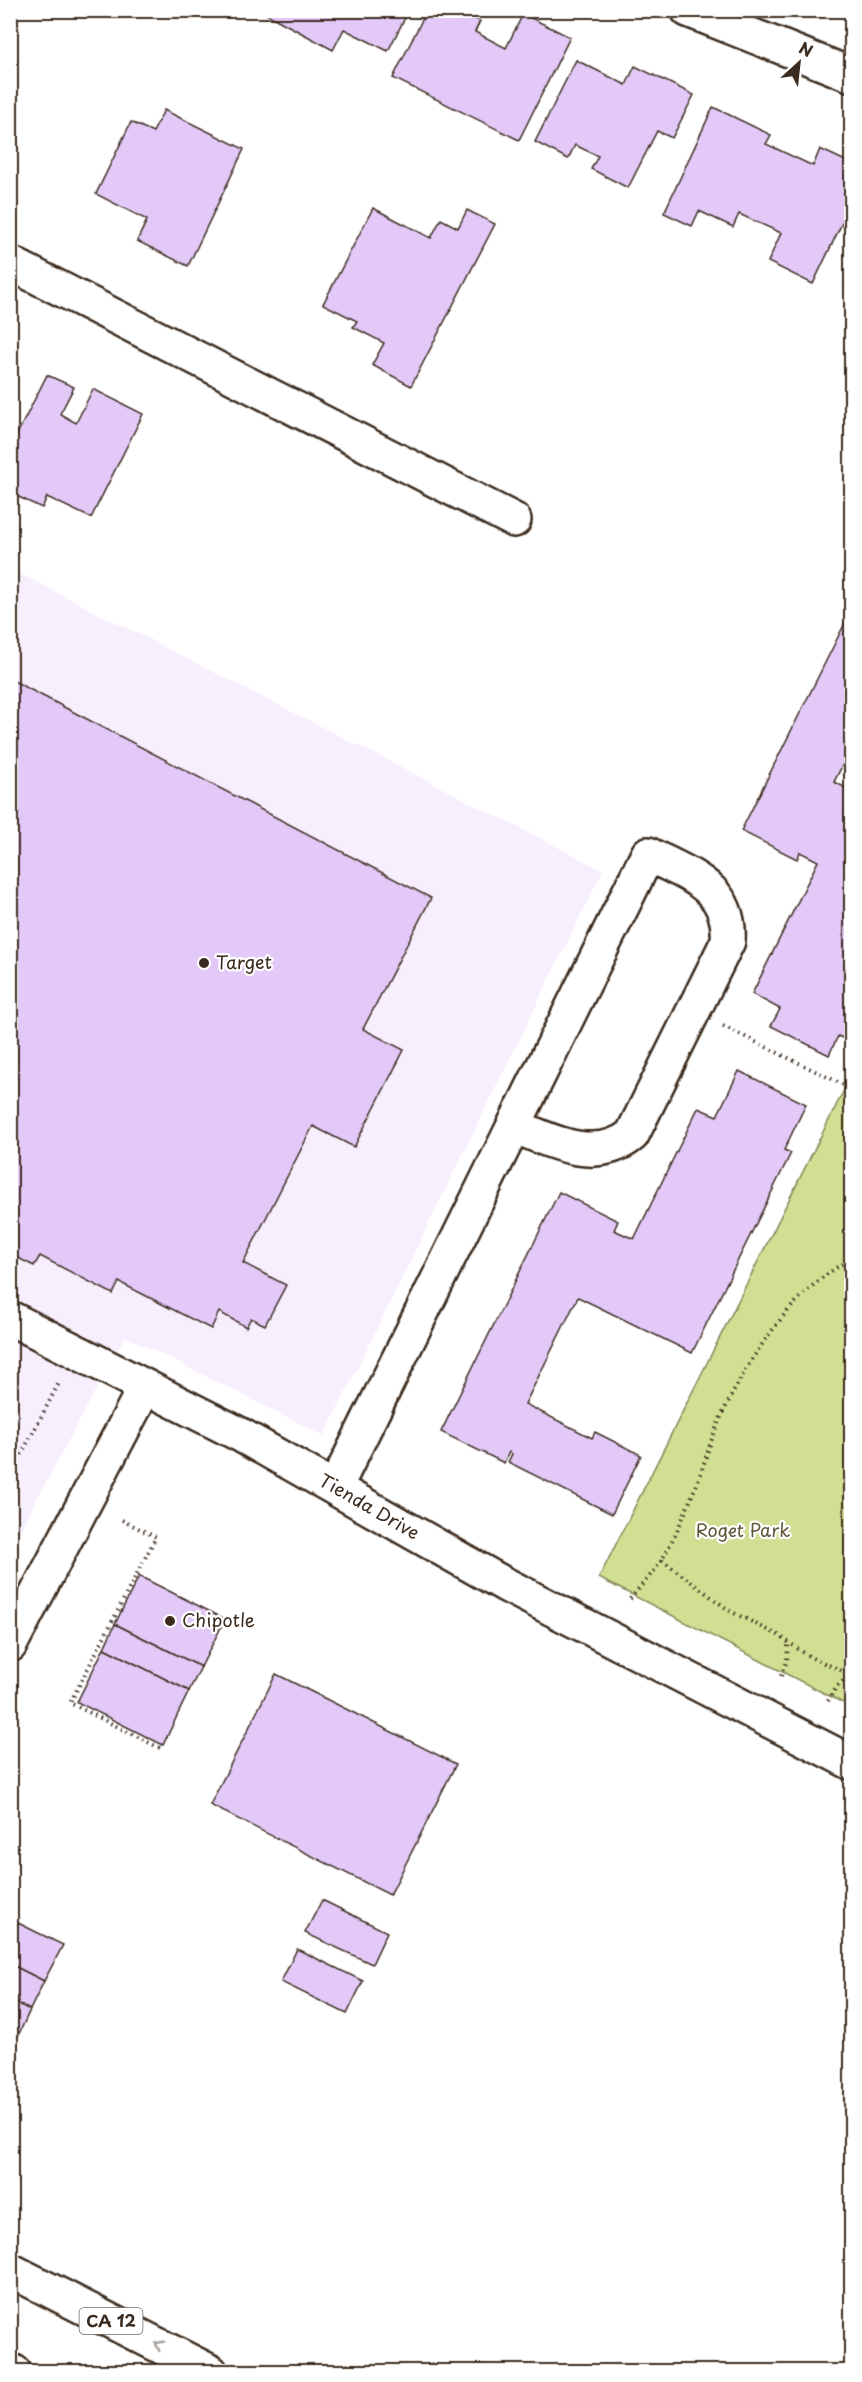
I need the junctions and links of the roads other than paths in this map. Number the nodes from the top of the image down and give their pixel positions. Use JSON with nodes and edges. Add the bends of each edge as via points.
{"nodes":[{"id":1,"x":688,"y":10,"type":"edge"},
{"id":2,"x":757,"y":24,"type":"edge"},
{"id":3,"x":852,"y":75,"type":"edge"},
{"id":4,"x":10,"y":263,"type":"edge"},
{"id":5,"x":514,"y":520,"type":"dead end"},
{"id":6,"x":515,"y":1126,"type":"junction"},
{"id":7,"x":10,"y":1318,"type":"edge"},
{"id":8,"x":145,"y":1387,"type":"junction"},
{"id":9,"x":335,"y":1488,"type":"junction"},
{"id":10,"x":10,"y":1646,"type":"edge"},
{"id":11,"x":852,"y":1763,"type":"edge"},
{"id":12,"x":10,"y":2270,"type":"edge"},
{"id":13,"x":211,"y":2372,"type":"edge"}],
"edges":[{"from":1,"to":2,"type":"street"},
{"from":2,"to":3,"type":"street"},
{"from":4,"to":5,"type":"street"},
{"from":6,"to":6,"type":"street","via":[[648,854],[702,882],[717,896],[727,915],[728,941],[632,1135],[623,1143],[597,1150],[580,1149]]},
{"from":6,"to":9,"type":"street"},
{"from":7,"to":8,"type":"street","name":"Tienda Drive"},
{"from":8,"to":9,"type":"street","name":"Tienda Drive"},
{"from":8,"to":10,"type":"street"},
{"from":9,"to":11,"type":"street","name":"Tienda Drive","via":[[504,1584]]},
{"from":13,"to":12,"type":"street","number":"CA 12","one_way":true}]}
